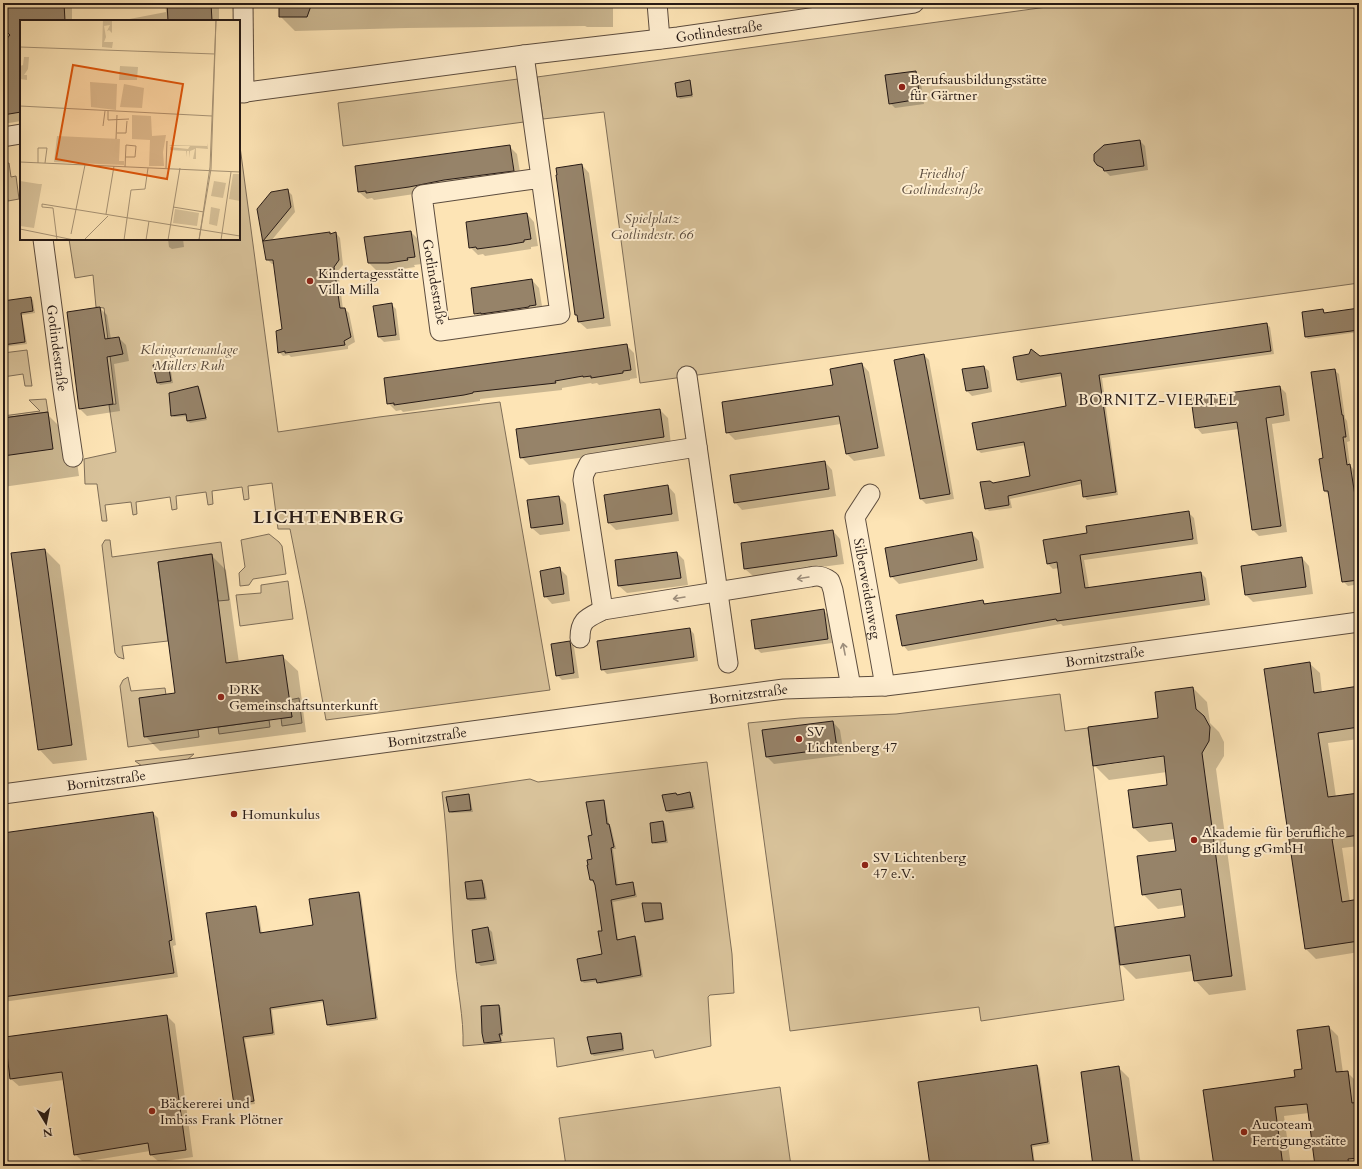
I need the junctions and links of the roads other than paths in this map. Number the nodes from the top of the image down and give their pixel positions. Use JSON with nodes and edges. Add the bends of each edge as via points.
{"nodes":[{"id":1,"x":243,"y":3,"type":"edge"},
{"id":2,"x":657,"y":3,"type":"edge"},
{"id":3,"x":914,"y":3,"type":"edge"},
{"id":4,"x":660,"y":39,"type":"junction"},
{"id":5,"x":524,"y":55,"type":"junction"},
{"id":6,"x":241,"y":93,"type":"edge"},
{"id":7,"x":20,"y":134,"type":"edge"},
{"id":8,"x":3,"y":137,"type":"edge"},
{"id":9,"x":541,"y":178,"type":"junction"},
{"id":10,"x":43,"y":240,"type":"edge"},
{"id":11,"x":687,"y":376,"type":"dead end"},
{"id":12,"x":697,"y":447,"type":"junction"},
{"id":13,"x":73,"y":457,"type":"dead end"},
{"id":14,"x":870,"y":494,"type":"dead end"},
{"id":15,"x":717,"y":591,"type":"junction"},
{"id":16,"x":603,"y":610,"type":"junction"},
{"id":17,"x":1359,"y":622,"type":"edge"},
{"id":18,"x":580,"y":638,"type":"dead end"},
{"id":19,"x":728,"y":663,"type":"dead end"},
{"id":20,"x":885,"y":686,"type":"junction"},
{"id":21,"x":851,"y":687,"type":"junction"},
{"id":22,"x":3,"y":794,"type":"edge"}],
"edges":[{"from":1,"to":6,"type":"street"},
{"from":2,"to":4,"type":"street"},
{"from":3,"to":4,"type":"street","name":"Gotlindestraße"},
{"from":4,"to":5,"type":"street","name":"Gotlindestraße"},
{"from":5,"to":6,"type":"street","name":"Gotlindestraße"},
{"from":5,"to":9,"type":"street","name":"Gotlindestraße"},
{"from":7,"to":8,"type":"street"},
{"from":9,"to":9,"type":"street","name":"Gotlindestraße","via":[[422,195],[440,331],[560,314]]},
{"from":10,"to":13,"type":"street","name":"Gotlindestraße"},
{"from":11,"to":12,"type":"street"},
{"from":12,"to":15,"type":"street"},
{"from":12,"to":16,"type":"street","via":[[589,464],[583,480]]},
{"from":14,"to":20,"type":"street","name":"Silberweidenweg","via":[[855,518]]},
{"from":15,"to":16,"type":"street","one_way":true},
{"from":15,"to":19,"type":"street"},
{"from":21,"to":15,"type":"street","one_way":true,"via":[[830,580],[817,576]]},
{"from":16,"to":18,"type":"street","via":[[585,620],[580,628]]},
{"from":17,"to":20,"type":"street","name":"Bornitzstraße"},
{"from":20,"to":21,"type":"street","name":"Bornitzstraße"},
{"from":21,"to":22,"type":"street","name":"Bornitzstraße","via":[[777,690]]}]}
